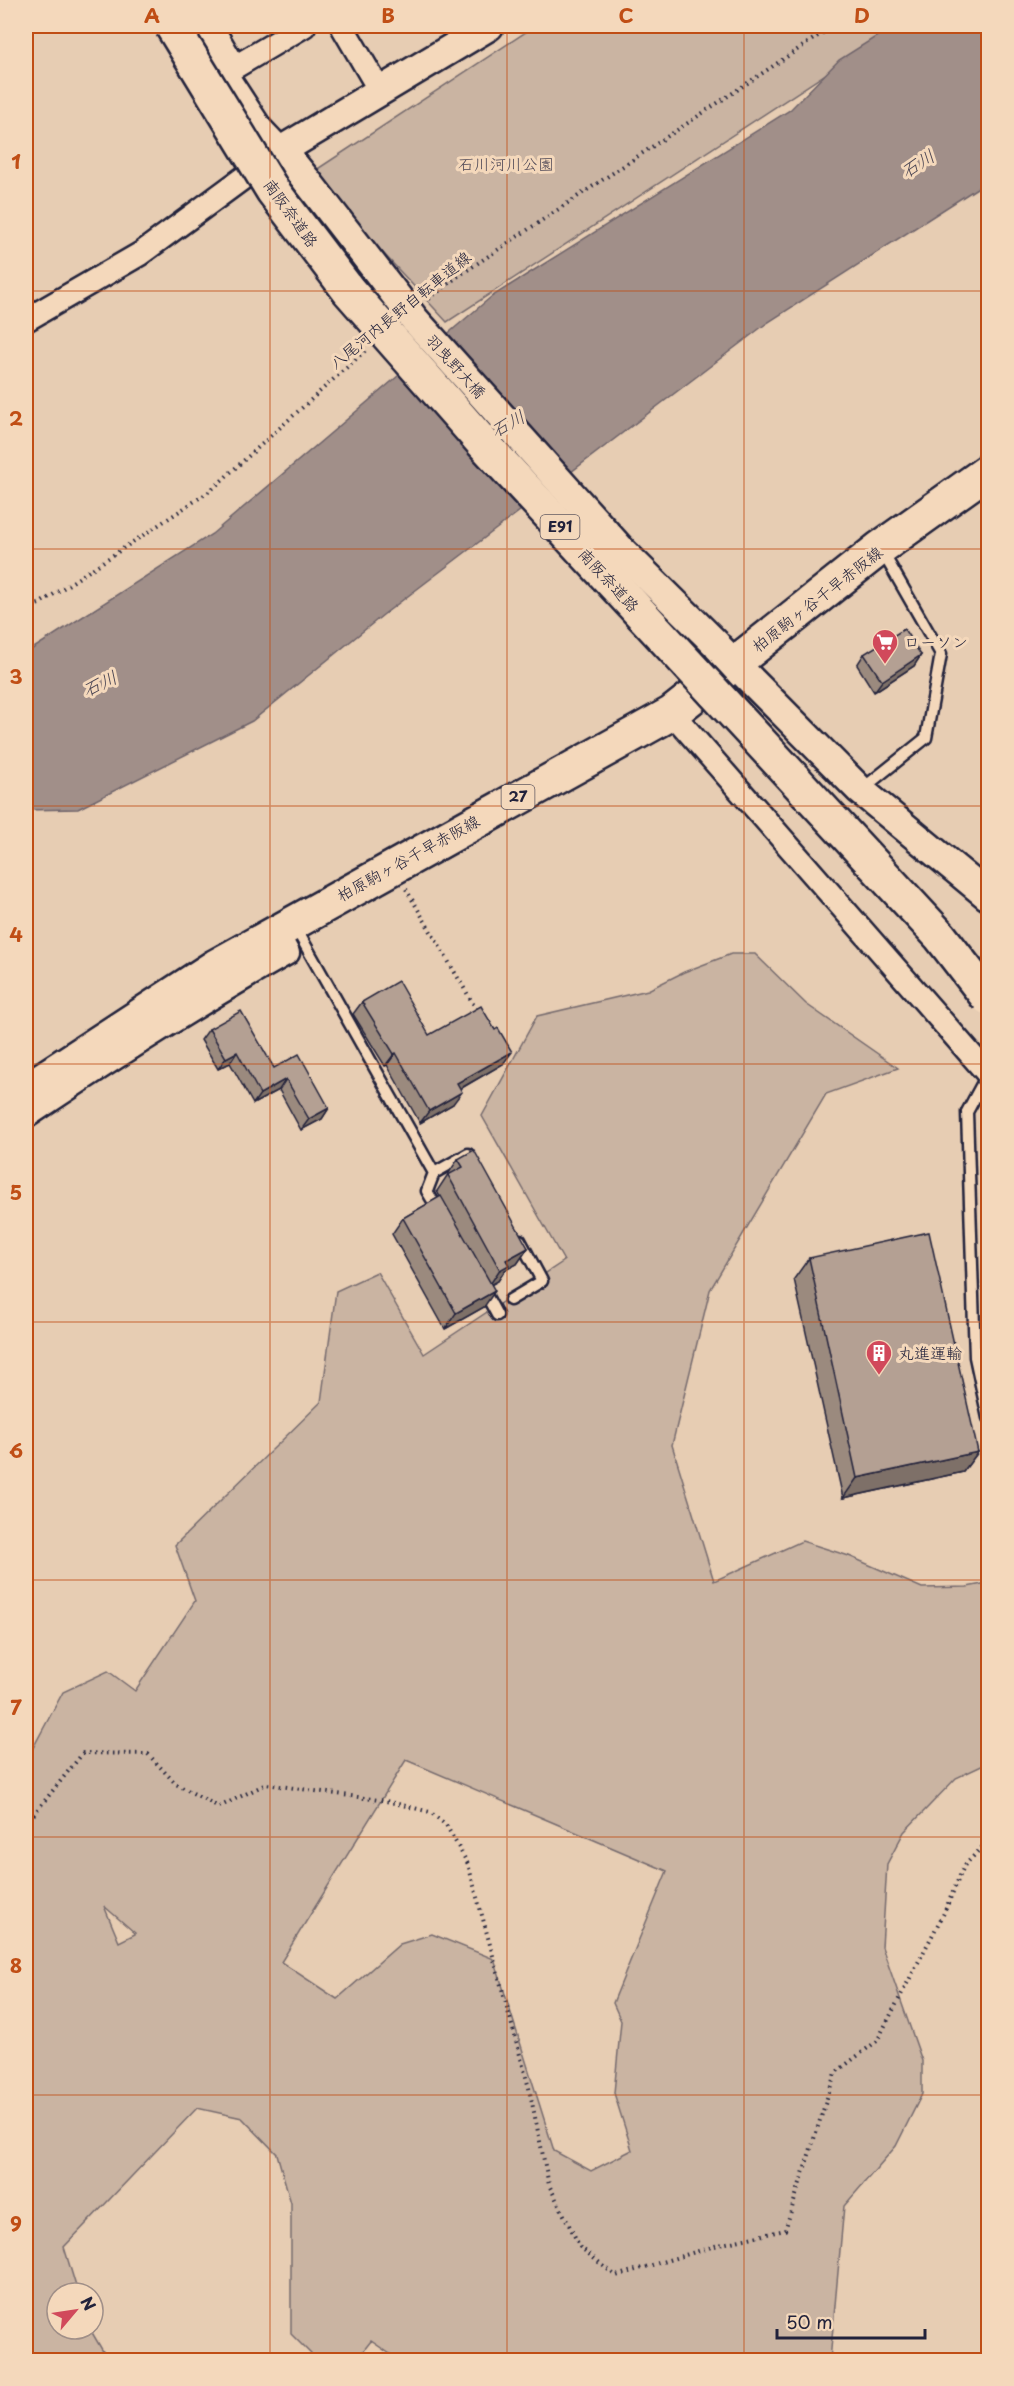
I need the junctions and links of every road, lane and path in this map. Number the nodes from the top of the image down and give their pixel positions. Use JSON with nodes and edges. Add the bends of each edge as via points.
{"nodes":[{"id":1,"x":172,"y":26,"type":"edge"},
{"id":2,"x":187,"y":26,"type":"edge"},
{"id":3,"x":212,"y":26,"type":"edge"},
{"id":4,"x":304,"y":26,"type":"edge"},
{"id":5,"x":342,"y":26,"type":"edge"},
{"id":6,"x":833,"y":26,"type":"edge"},
{"id":7,"x":480,"y":28,"type":"edge"},
{"id":8,"x":235,"y":67,"type":"junction"},
{"id":9,"x":380,"y":91,"type":"junction"},
{"id":10,"x":282,"y":150,"type":"junction"},
{"id":11,"x":420,"y":306,"type":"dead end"},
{"id":12,"x":26,"y":320,"type":"edge"},
{"id":13,"x":375,"y":342,"type":"dead end"},
{"id":14,"x":988,"y":471,"type":"edge"},
{"id":15,"x":880,"y":548,"type":"junction"},
{"id":16,"x":26,"y":608,"type":"edge"},
{"id":17,"x":725,"y":655,"type":"junction"},
{"id":18,"x":672,"y":713,"type":"junction"},
{"id":19,"x":860,"y":790,"type":"junction"},
{"id":20,"x":392,"y":867,"type":"junction"},
{"id":21,"x":988,"y":896,"type":"edge"},
{"id":22,"x":284,"y":927,"type":"junction"},
{"id":23,"x":988,"y":971,"type":"edge"},
{"id":24,"x":988,"y":998,"type":"edge"},
{"id":25,"x":479,"y":1013,"type":"edge"},
{"id":26,"x":988,"y":1075,"type":"edge"},
{"id":27,"x":26,"y":1090,"type":"edge"},
{"id":28,"x":26,"y":1116,"type":"edge"},
{"id":29,"x":476,"y":1163,"type":"edge"},
{"id":30,"x":434,"y":1173,"type":"junction"},
{"id":31,"x":445,"y":1222,"type":"edge"},
{"id":32,"x":515,"y":1232,"type":"edge"},
{"id":33,"x":480,"y":1284,"type":"edge"},
{"id":34,"x":510,"y":1300,"type":"dead end"},
{"id":35,"x":497,"y":1315,"type":"dead end"},
{"id":36,"x":988,"y":1418,"type":"edge"},
{"id":37,"x":26,"y":1824,"type":"edge"},
{"id":38,"x":988,"y":1841,"type":"edge"}],
"edges":[{"from":1,"to":24,"type":"main road","name":"南阪奈道路","number":"E91","bridge":true,"via":[[273,190],[349,291],[483,442],[940,936]]},
{"from":2,"to":10,"type":"street","via":[[216,59],[261,128]]},
{"from":2,"to":23,"type":"main road","name":"南阪奈道路","number":"E91","via":[[283,184],[356,278],[498,439],[825,793],[951,922]]},
{"from":3,"to":8,"type":"street"},
{"from":4,"to":8,"type":"street"},
{"from":5,"to":9,"type":"street"},
{"from":6,"to":11,"type":"path","name":"八尾河内長野自転車道線","via":[[457,277]]},
{"from":7,"to":9,"type":"street"},
{"from":8,"to":10,"type":"street"},
{"from":9,"to":10,"type":"street"},
{"from":10,"to":12,"type":"street","via":[[140,254]]},
{"from":10,"to":17,"type":"street","name":"羽曳野大橋","bridge":true,"via":[[415,320],[623,552]]},
{"from":13,"to":16,"type":"path","name":"八尾河内長野自転車道線","via":[[210,491],[39,604]]},
{"from":14,"to":15,"type":"main road","name":"柏原駒ヶ谷千早赤阪線","number":"27"},
{"from":15,"to":17,"type":"main road","name":"柏原駒ヶ谷千早赤阪線","number":"27"},
{"from":15,"to":19,"type":"lane","via":[[941,654],[926,738]]},
{"from":17,"to":18,"type":"main road","name":"柏原駒ヶ谷千早赤阪線","number":"27"},
{"from":17,"to":19,"type":"street","name":"羽曳野大橋"},
{"from":18,"to":20,"type":"main road","name":"柏原駒ヶ谷千早赤阪線","number":"27"},
{"from":18,"to":26,"type":"street"},
{"from":19,"to":21,"type":"street","name":"羽曳野大橋"},
{"from":20,"to":22,"type":"main road","name":"柏原駒ヶ谷千早赤阪線","number":"27"},
{"from":20,"to":25,"type":"path"},
{"from":22,"to":27,"type":"main road","name":"柏原駒ヶ谷千早赤阪線","number":"27","via":[[216,966]]},
{"from":22,"to":28,"type":"street","via":[[288,953],[147,1036]]},
{"from":22,"to":30,"type":"lane"},
{"from":26,"to":36,"type":"lane","via":[[967,1112],[975,1357]]},
{"from":29,"to":30,"type":"lane","via":[[471,1153]]},
{"from":30,"to":31,"type":"lane","via":[[427,1191]]},
{"from":32,"to":34,"type":"lane","via":[[542,1281]]},
{"from":33,"to":35,"type":"lane"},
{"from":37,"to":38,"type":"path","via":[[83,1753],[147,1754],[177,1784],[219,1807],[266,1784],[386,1801],[430,1812],[446,1825],[468,1864],[529,2088],[549,2185],[579,2247],[616,2276],[718,2245],[786,2230],[835,2073],[877,2041],[944,1913],[964,1866]]}]}
